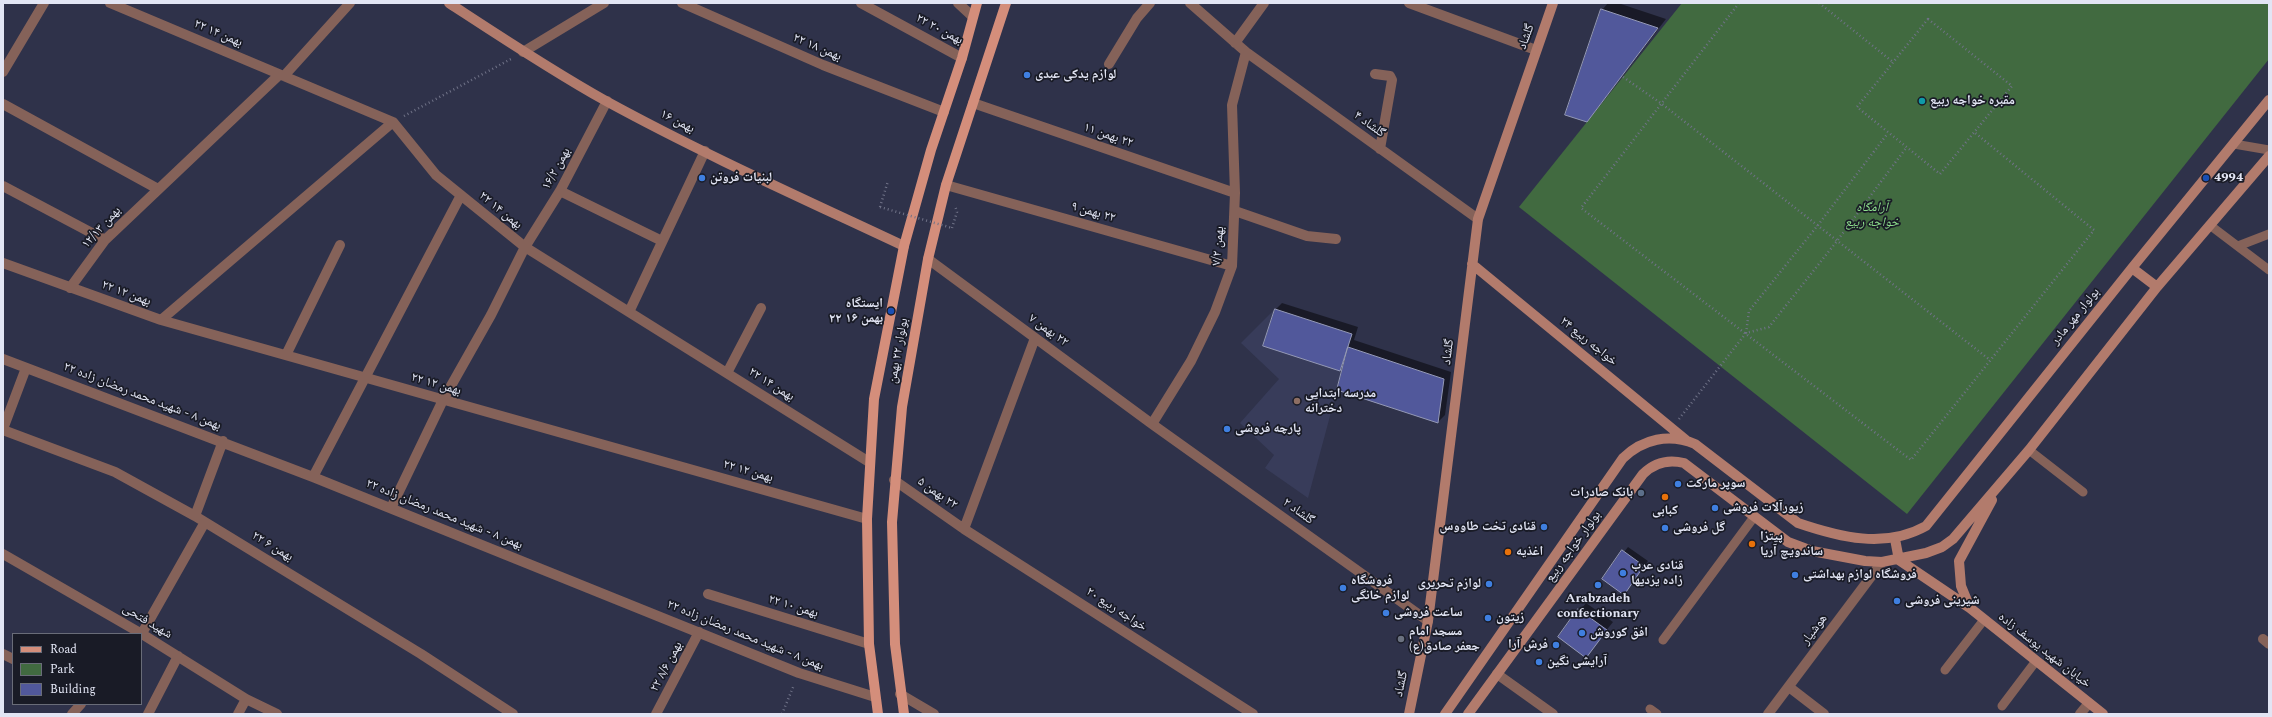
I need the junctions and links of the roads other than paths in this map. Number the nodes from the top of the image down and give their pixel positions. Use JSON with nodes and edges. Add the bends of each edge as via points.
{"nodes":[{"id":1,"x":44,"y":3,"type":"edge"},
{"id":2,"x":110,"y":3,"type":"edge"},
{"id":3,"x":350,"y":3,"type":"edge"},
{"id":4,"x":449,"y":3,"type":"edge"},
{"id":5,"x":604,"y":3,"type":"edge"},
{"id":6,"x":682,"y":3,"type":"edge"},
{"id":7,"x":861,"y":3,"type":"edge"},
{"id":8,"x":958,"y":3,"type":"edge"},
{"id":9,"x":977,"y":3,"type":"edge"},
{"id":10,"x":1006,"y":3,"type":"edge"},
{"id":11,"x":1150,"y":3,"type":"edge"},
{"id":12,"x":1190,"y":3,"type":"edge"},
{"id":13,"x":1264,"y":3,"type":"edge"},
{"id":14,"x":1409,"y":3,"type":"edge"},
{"id":15,"x":1553,"y":3,"type":"edge"},
{"id":16,"x":972,"y":16,"type":"junction"},
{"id":17,"x":1235,"y":43,"type":"junction"},
{"id":18,"x":1536,"y":50,"type":"junction"},
{"id":19,"x":523,"y":52,"type":"junction"},
{"id":20,"x":1246,"y":52,"type":"junction"},
{"id":21,"x":962,"y":58,"type":"junction"},
{"id":22,"x":1109,"y":64,"type":"dead end"},
{"id":23,"x":3,"y":72,"type":"edge"},
{"id":24,"x":1375,"y":74,"type":"dead end"},
{"id":25,"x":282,"y":76,"type":"junction"},
{"id":26,"x":2269,"y":100,"type":"edge"},
{"id":27,"x":607,"y":101,"type":"junction"},
{"id":28,"x":973,"y":103,"type":"junction"},
{"id":29,"x":3,"y":104,"type":"edge"},
{"id":30,"x":944,"y":112,"type":"junction"},
{"id":31,"x":393,"y":122,"type":"junction"},
{"id":32,"x":2234,"y":144,"type":"junction"},
{"id":33,"x":1380,"y":149,"type":"junction"},
{"id":34,"x":2269,"y":150,"type":"edge"},
{"id":35,"x":705,"y":151,"type":"junction"},
{"id":36,"x":2269,"y":156,"type":"edge"},
{"id":37,"x":946,"y":185,"type":"junction"},
{"id":38,"x":3,"y":186,"type":"edge"},
{"id":39,"x":158,"y":189,"type":"junction"},
{"id":40,"x":560,"y":191,"type":"junction"},
{"id":41,"x":1235,"y":193,"type":"junction"},
{"id":42,"x":461,"y":195,"type":"junction"},
{"id":43,"x":1235,"y":211,"type":"junction"},
{"id":44,"x":1478,"y":219,"type":"junction"},
{"id":45,"x":2211,"y":226,"type":"junction"},
{"id":46,"x":2269,"y":234,"type":"edge"},
{"id":47,"x":1336,"y":239,"type":"dead end"},
{"id":48,"x":105,"y":240,"type":"junction"},
{"id":49,"x":662,"y":241,"type":"junction"},
{"id":50,"x":340,"y":245,"type":"dead end"},
{"id":51,"x":904,"y":246,"type":"junction"},
{"id":52,"x":2238,"y":246,"type":"junction"},
{"id":53,"x":525,"y":247,"type":"junction"},
{"id":54,"x":928,"y":259,"type":"junction"},
{"id":55,"x":2269,"y":260,"type":"edge"},
{"id":56,"x":3,"y":263,"type":"edge"},
{"id":57,"x":2260,"y":263,"type":"junction"},
{"id":58,"x":1472,"y":264,"type":"junction"},
{"id":59,"x":1232,"y":266,"type":"junction"},
{"id":60,"x":2132,"y":268,"type":"junction"},
{"id":61,"x":2269,"y":270,"type":"edge"},
{"id":62,"x":2157,"y":287,"type":"junction"},
{"id":63,"x":70,"y":288,"type":"junction"},
{"id":64,"x":761,"y":308,"type":"dead end"},
{"id":65,"x":629,"y":312,"type":"junction"},
{"id":66,"x":161,"y":320,"type":"junction"},
{"id":67,"x":1035,"y":338,"type":"junction"},
{"id":68,"x":286,"y":355,"type":"junction"},
{"id":69,"x":3,"y":359,"type":"edge"},
{"id":70,"x":26,"y":368,"type":"junction"},
{"id":71,"x":727,"y":373,"type":"junction"},
{"id":72,"x":365,"y":378,"type":"junction"},
{"id":73,"x":444,"y":400,"type":"junction"},
{"id":74,"x":1152,"y":424,"type":"junction"},
{"id":75,"x":3,"y":429,"type":"edge"},
{"id":76,"x":1686,"y":440,"type":"junction"},
{"id":77,"x":223,"y":442,"type":"junction"},
{"id":78,"x":2029,"y":450,"type":"junction"},
{"id":79,"x":869,"y":462,"type":"junction"},
{"id":80,"x":313,"y":477,"type":"junction"},
{"id":81,"x":2005,"y":479,"type":"junction"},
{"id":82,"x":894,"y":480,"type":"junction"},
{"id":83,"x":2083,"y":492,"type":"dead end"},
{"id":84,"x":391,"y":508,"type":"junction"},
{"id":85,"x":195,"y":516,"type":"junction"},
{"id":86,"x":1754,"y":517,"type":"junction"},
{"id":87,"x":867,"y":519,"type":"junction"},
{"id":88,"x":205,"y":522,"type":"junction"},
{"id":89,"x":964,"y":529,"type":"junction"},
{"id":90,"x":1895,"y":539,"type":"junction"},
{"id":91,"x":3,"y":554,"type":"edge"},
{"id":92,"x":1899,"y":560,"type":"junction"},
{"id":93,"x":1882,"y":562,"type":"junction"},
{"id":94,"x":708,"y":594,"type":"dead end"},
{"id":95,"x":1970,"y":608,"type":"junction"},
{"id":96,"x":1428,"y":621,"type":"junction"},
{"id":97,"x":1983,"y":621,"type":"junction"},
{"id":98,"x":700,"y":632,"type":"junction"},
{"id":99,"x":140,"y":633,"type":"edge"},
{"id":100,"x":142,"y":634,"type":"edge"},
{"id":101,"x":1663,"y":640,"type":"dead end"},
{"id":102,"x":869,"y":644,"type":"junction"},
{"id":103,"x":3,"y":654,"type":"edge"},
{"id":104,"x":178,"y":656,"type":"junction"},
{"id":105,"x":12,"y":658,"type":"edge"},
{"id":106,"x":2036,"y":661,"type":"junction"},
{"id":107,"x":1945,"y":670,"type":"dead end"},
{"id":108,"x":1497,"y":674,"type":"junction"},
{"id":109,"x":1789,"y":687,"type":"junction"},
{"id":110,"x":900,"y":694,"type":"junction"},
{"id":111,"x":875,"y":698,"type":"junction"},
{"id":112,"x":246,"y":699,"type":"junction"},
{"id":113,"x":2089,"y":703,"type":"junction"},
{"id":114,"x":80,"y":705,"type":"edge"},
{"id":115,"x":2002,"y":706,"type":"dead end"},
{"id":116,"x":72,"y":714,"type":"edge"},
{"id":117,"x":148,"y":714,"type":"edge"},
{"id":118,"x":238,"y":714,"type":"edge"},
{"id":119,"x":277,"y":714,"type":"edge"},
{"id":120,"x":513,"y":714,"type":"edge"},
{"id":121,"x":656,"y":714,"type":"edge"},
{"id":122,"x":878,"y":714,"type":"edge"},
{"id":123,"x":904,"y":714,"type":"edge"},
{"id":124,"x":934,"y":714,"type":"edge"},
{"id":125,"x":1253,"y":714,"type":"edge"},
{"id":126,"x":1409,"y":714,"type":"edge"},
{"id":127,"x":1445,"y":714,"type":"edge"},
{"id":128,"x":1468,"y":714,"type":"edge"},
{"id":129,"x":1552,"y":714,"type":"edge"},
{"id":130,"x":1768,"y":714,"type":"edge"},
{"id":131,"x":1824,"y":714,"type":"edge"},
{"id":132,"x":2080,"y":714,"type":"edge"},
{"id":133,"x":2103,"y":714,"type":"edge"}],
"edges":[{"from":1,"to":23,"type":"street"},
{"from":2,"to":25,"type":"street","name":"۲۲ بهمن ۱۴"},
{"from":3,"to":25,"type":"street","name":"بهمن ۱۲/۱۳"},
{"from":4,"to":19,"type":"street","name":"بهمن ۱۶"},
{"from":5,"to":19,"type":"street"},
{"from":6,"to":30,"type":"street","name":"۲۲ بهمن ۱۸","via":[[823,65]]},
{"from":7,"to":21,"type":"street","name":"۲۲ بهمن ۲۰"},
{"from":8,"to":16,"type":"street"},
{"from":9,"to":16,"type":"main road","name":"بولوار ۲۲ بهمن"},
{"from":10,"to":28,"type":"main road","name":"بولوار ۲۲ بهمن"},
{"from":11,"to":22,"type":"street","via":[[1137,18]]},
{"from":12,"to":17,"type":"street","name":"گلشاد ۴"},
{"from":13,"to":17,"type":"street"},
{"from":14,"to":18,"type":"street"},
{"from":15,"to":18,"type":"street","name":"گلشاد"},
{"from":16,"to":21,"type":"main road","name":"بولوار ۲۲ بهمن"},
{"from":17,"to":20,"type":"street","name":"گلشاد ۴"},
{"from":18,"to":44,"type":"street","name":"گلشاد"},
{"from":19,"to":27,"type":"street","name":"بهمن ۱۶"},
{"from":20,"to":33,"type":"street","name":"گلشاد ۴"},
{"from":20,"to":41,"type":"street","name":"بهمن ۷/۲","via":[[1232,105]]},
{"from":21,"to":30,"type":"main road","name":"بولوار ۲۲ بهمن"},
{"from":24,"to":33,"type":"street","via":[[1390,76],[1392,80]]},
{"from":25,"to":31,"type":"street","name":"۲۲ بهمن ۱۴"},
{"from":25,"to":39,"type":"street","name":"بهمن ۱۲/۱۳"},
{"from":26,"to":32,"type":"street","name":"بولوار مهر مادر"},
{"from":27,"to":35,"type":"street","name":"بهمن ۱۶"},
{"from":27,"to":40,"type":"street","name":"بهمن ۱۶/۲"},
{"from":28,"to":37,"type":"main road","name":"بولوار ۲۲ بهمن"},
{"from":28,"to":41,"type":"street","name":"٢٢ بهمن ١١"},
{"from":29,"to":39,"type":"street"},
{"from":30,"to":51,"type":"main road","name":"بولوار ۲۲ بهمن"},
{"from":31,"to":42,"type":"street","name":"۲۲ بهمن ۱۴","via":[[436,176]]},
{"from":31,"to":66,"type":"street"},
{"from":32,"to":34,"type":"lane"},
{"from":32,"to":60,"type":"street","name":"بولوار مهر مادر"},
{"from":33,"to":44,"type":"street","name":"گلشاد ۴"},
{"from":35,"to":49,"type":"street"},
{"from":35,"to":51,"type":"street","name":"بهمن ۱۶"},
{"from":36,"to":45,"type":"street"},
{"from":37,"to":54,"type":"main road","name":"بولوار ۲۲ بهمن"},
{"from":37,"to":59,"type":"street","name":"٢٢ بهمن ۹"},
{"from":38,"to":48,"type":"street"},
{"from":39,"to":48,"type":"street","name":"بهمن ۱۲/۱۳"},
{"from":40,"to":49,"type":"street"},
{"from":40,"to":53,"type":"street","name":"بهمن ۱۶/۲"},
{"from":41,"to":43,"type":"street","name":"بهمن ۷/۲"},
{"from":42,"to":53,"type":"street","name":"۲۲ بهمن ۱۴"},
{"from":42,"to":72,"type":"street"},
{"from":43,"to":47,"type":"street","via":[[1308,236]]},
{"from":43,"to":59,"type":"street","name":"بهمن ۷/۲"},
{"from":44,"to":58,"type":"street","name":"گلشاد"},
{"from":45,"to":52,"type":"lane"},
{"from":45,"to":62,"type":"street"},
{"from":46,"to":52,"type":"lane"},
{"from":48,"to":63,"type":"street","name":"بهمن ۱۲/۱۳"},
{"from":49,"to":65,"type":"street"},
{"from":50,"to":68,"type":"street"},
{"from":51,"to":79,"type":"main road","name":"بولوار ۲۲ بهمن","via":[[874,399]]},
{"from":52,"to":57,"type":"lane"},
{"from":53,"to":65,"type":"street","name":"۲۲ بهمن ۱۴"},
{"from":53,"to":73,"type":"street","name":"بهمن ۱۶/۲","via":[[492,315]]},
{"from":54,"to":67,"type":"street","name":"٢٢ بهمن ٧"},
{"from":54,"to":82,"type":"main road","name":"بولوار ۲۲ بهمن","via":[[902,407]]},
{"from":55,"to":57,"type":"lane"},
{"from":56,"to":63,"type":"street","name":"۲۲ بهمن ۱۲"},
{"from":57,"to":61,"type":"lane"},
{"from":58,"to":76,"type":"street","name":"خواجه ربیع ۲۴"},
{"from":58,"to":96,"type":"street","name":"گلشاد"},
{"from":59,"to":74,"type":"street","name":"بهمن ۷/۲","via":[[1215,312],[1191,361]]},
{"from":60,"to":62,"type":"street"},
{"from":60,"to":90,"type":"street","name":"بولوار مهر مادر","via":[[1926,526]]},
{"from":62,"to":78,"type":"street"},
{"from":63,"to":66,"type":"street","name":"۲۲ بهمن ۱۲"},
{"from":64,"to":71,"type":"street"},
{"from":65,"to":71,"type":"street","name":"۲۲ بهمن ۱۴"},
{"from":66,"to":68,"type":"street","name":"۲۲ بهمن ۱۲"},
{"from":67,"to":74,"type":"street","name":"٢٢ بهمن ٧"},
{"from":67,"to":89,"type":"street"},
{"from":68,"to":72,"type":"street","name":"۲۲ بهمن ۱۲"},
{"from":69,"to":70,"type":"street","name":"۲۲ بهمن ۸ - شهید محمد رمضان زاده"},
{"from":70,"to":75,"type":"street"},
{"from":70,"to":77,"type":"street","name":"۲۲ بهمن ۸ - شهید محمد رمضان زاده"},
{"from":71,"to":79,"type":"street","name":"۲۲ بهمن ۱۴"},
{"from":72,"to":73,"type":"street","name":"۲۲ بهمن ۱۲"},
{"from":72,"to":80,"type":"street"},
{"from":73,"to":84,"type":"street","name":"بهمن ۱۶/۲"},
{"from":73,"to":87,"type":"street","name":"۲۲ بهمن ۱۲"},
{"from":74,"to":96,"type":"street","name":"گلشاد ۲"},
{"from":75,"to":85,"type":"street","name":"۲۲ بهمن ۶","via":[[115,472]]},
{"from":76,"to":90,"type":"street","name":"بولوار خواجه ربیع","via":[[1695,444],[1798,523],[1818,530],[1867,539]]},
{"from":76,"to":127,"type":"street","name":"بولوار خواجه ربیع","via":[[1668,438],[1649,441],[1623,458]]},
{"from":77,"to":80,"type":"street","name":"۲۲ بهمن ۸ - شهید محمد رمضان زاده"},
{"from":77,"to":85,"type":"street"},
{"from":78,"to":81,"type":"street"},
{"from":78,"to":83,"type":"lane"},
{"from":79,"to":87,"type":"main road","name":"بولوار ۲۲ بهمن"},
{"from":80,"to":84,"type":"street","name":"۲۲ بهمن ۸ - شهید محمد رمضان زاده"},
{"from":81,"to":92,"type":"street","via":[[1953,539],[1942,547]]},
{"from":81,"to":95,"type":"street","via":[[1959,561],[1961,586]]},
{"from":82,"to":89,"type":"street","name":"٢٢ بهمن ۵"},
{"from":82,"to":110,"type":"main road","name":"بولوار ۲۲ بهمن","via":[[895,644]]},
{"from":84,"to":98,"type":"street","name":"۲۲ بهمن ۸ - شهید محمد رمضان زاده"},
{"from":85,"to":88,"type":"street","name":"۲۲ بهمن ۶"},
{"from":86,"to":93,"type":"street","name":"بولوار خواجه ربیع","via":[[1788,542],[1812,551]]},
{"from":86,"to":101,"type":"lane"},
{"from":86,"to":108,"type":"street","name":"بولوار خواجه ربیع","via":[[1684,463],[1665,462],[1652,466],[1642,474]]},
{"from":87,"to":102,"type":"main road","name":"بولوار ۲۲ بهمن"},
{"from":88,"to":100,"type":"street"},
{"from":88,"to":120,"type":"street","name":"۲۲ بهمن ۶","via":[[421,654]]},
{"from":89,"to":125,"type":"street","name":"خواجه ربیع ۲۰"},
{"from":90,"to":92,"type":"street"},
{"from":91,"to":99,"type":"street","name":"شهید فتحی"},
{"from":92,"to":93,"type":"street","name":"بولوار خواجه ربیع"},
{"from":92,"to":95,"type":"street"},
{"from":93,"to":109,"type":"street","name":"هوشیار"},
{"from":94,"to":102,"type":"street","name":"۲۲ بهمن ۱۰"},
{"from":95,"to":97,"type":"street","name":"خیابان شهید یوسف زاده"},
{"from":96,"to":126,"type":"street","name":"گلشاد"},
{"from":97,"to":106,"type":"street","name":"خیابان شهید یوسف زاده"},
{"from":97,"to":107,"type":"lane"},
{"from":98,"to":111,"type":"street","name":"۲۲ بهمن ۸ - شهید محمد رمضان زاده","via":[[799,673]]},
{"from":98,"to":121,"type":"street","name":"۲۲ بهمن ۸/۶"},
{"from":100,"to":104,"type":"street","name":"شهید فتحی"},
{"from":102,"to":111,"type":"main road","name":"بولوار ۲۲ بهمن"},
{"from":103,"to":105,"type":"street"},
{"from":104,"to":112,"type":"street","name":"شهید فتحی"},
{"from":104,"to":117,"type":"street"},
{"from":106,"to":113,"type":"street","name":"خیابان شهید یوسف زاده"},
{"from":106,"to":115,"type":"lane"},
{"from":108,"to":128,"type":"street","name":"بولوار خواجه ربیع"},
{"from":108,"to":129,"type":"street"},
{"from":109,"to":130,"type":"street","name":"هوشیار"},
{"from":109,"to":131,"type":"street"},
{"from":110,"to":123,"type":"main road","name":"بولوار ۲۲ بهمن"},
{"from":110,"to":124,"type":"street"},
{"from":111,"to":122,"type":"main road","name":"بولوار ۲۲ بهمن"},
{"from":112,"to":118,"type":"street"},
{"from":112,"to":119,"type":"street","name":"شهید فتحی"},
{"from":113,"to":132,"type":"street"},
{"from":113,"to":133,"type":"street","name":"خیابان شهید یوسف زاده"},
{"from":114,"to":116,"type":"street"}]}
